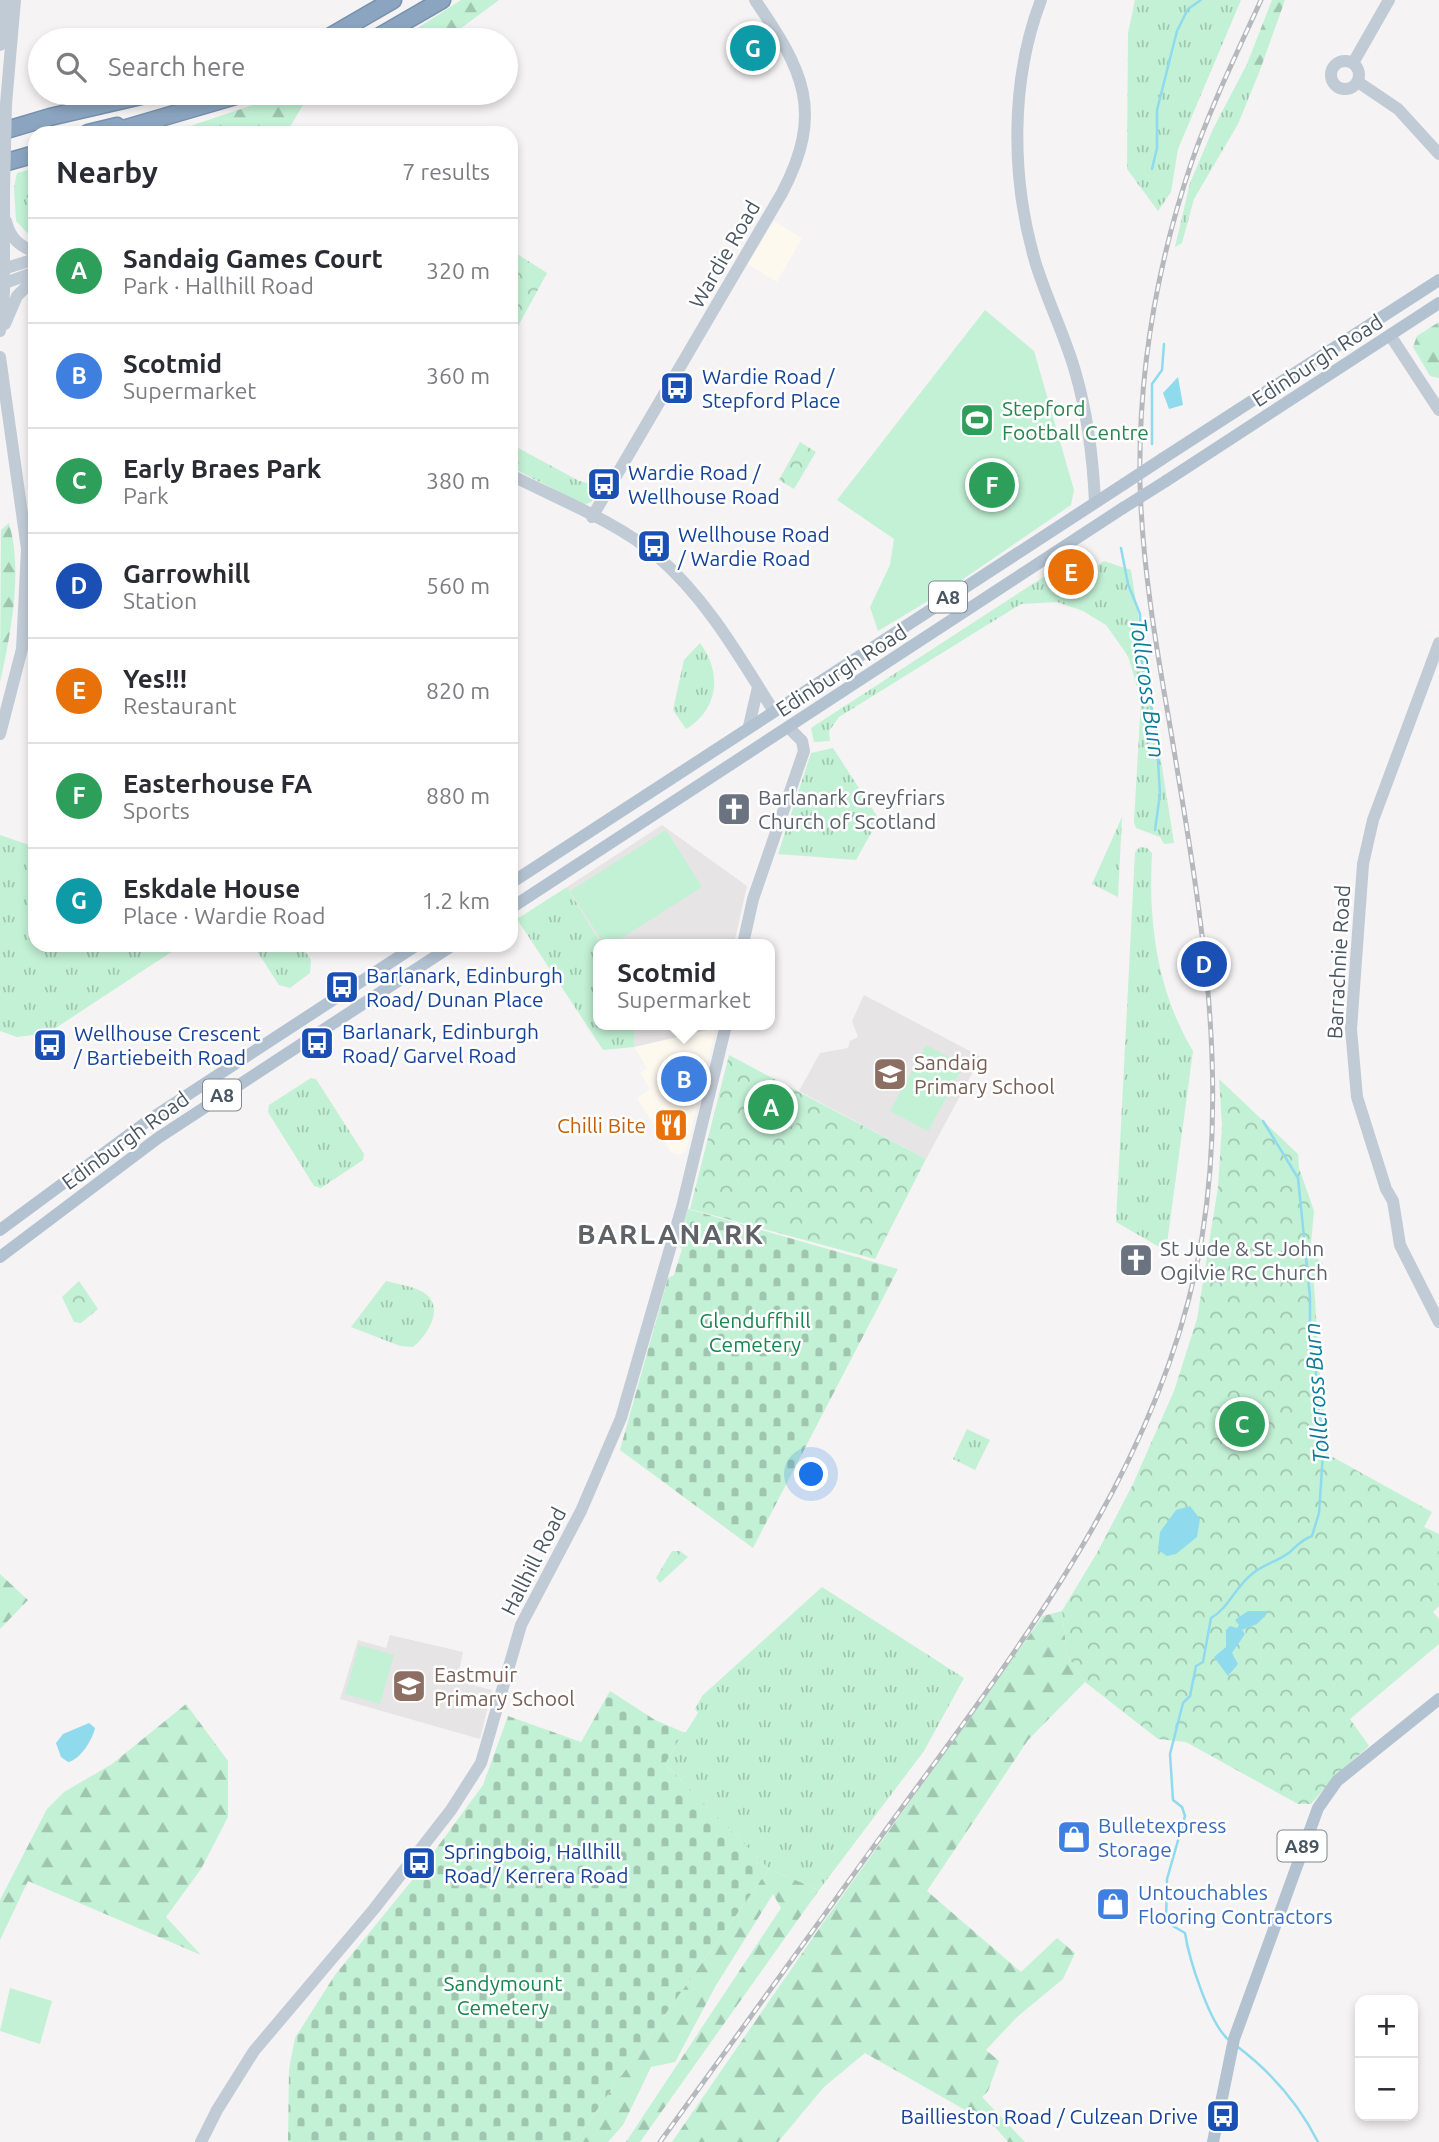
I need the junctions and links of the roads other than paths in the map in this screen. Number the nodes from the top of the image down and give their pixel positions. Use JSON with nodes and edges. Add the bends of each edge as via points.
{"nodes":[{"id":1,"x":393,"y":0,"type":"edge"},
{"id":2,"x":442,"y":0,"type":"edge"},
{"id":3,"x":755,"y":0,"type":"edge"},
{"id":4,"x":1041,"y":0,"type":"edge"},
{"id":5,"x":1389,"y":0,"type":"edge"},
{"id":6,"x":7,"y":1,"type":"edge"},
{"id":7,"x":345,"y":28,"type":"edge"},
{"id":8,"x":394,"y":28,"type":"edge"},
{"id":9,"x":0,"y":45,"type":"edge"},
{"id":10,"x":1353,"y":63,"type":"junction"},
{"id":11,"x":1358,"y":82,"type":"junction"},
{"id":12,"x":102,"y":105,"type":"edge"},
{"id":13,"x":205,"y":105,"type":"edge"},
{"id":14,"x":84,"y":109,"type":"junction"},
{"id":15,"x":184,"y":111,"type":"junction"},
{"id":16,"x":0,"y":125,"type":"edge"},
{"id":17,"x":119,"y":126,"type":"edge"},
{"id":18,"x":132,"y":126,"type":"edge"},
{"id":19,"x":0,"y":132,"type":"edge"},
{"id":20,"x":28,"y":147,"type":"edge"},
{"id":21,"x":0,"y":154,"type":"edge"},
{"id":22,"x":1439,"y":154,"type":"edge"},
{"id":23,"x":28,"y":156,"type":"edge"},
{"id":24,"x":0,"y":164,"type":"edge"},
{"id":25,"x":4,"y":210,"type":"junction"},
{"id":26,"x":28,"y":248,"type":"edge"},
{"id":27,"x":28,"y":261,"type":"edge"},
{"id":28,"x":1,"y":270,"type":"edge"},
{"id":29,"x":28,"y":274,"type":"edge"},
{"id":30,"x":1439,"y":280,"type":"edge"},
{"id":31,"x":1,"y":284,"type":"edge"},
{"id":32,"x":28,"y":285,"type":"edge"},
{"id":33,"x":1439,"y":303,"type":"edge"},
{"id":34,"x":1381,"y":320,"type":"junction"},
{"id":35,"x":0,"y":331,"type":"edge"},
{"id":36,"x":1390,"y":335,"type":"junction"},
{"id":37,"x":0,"y":340,"type":"edge"},
{"id":38,"x":0,"y":357,"type":"edge"},
{"id":39,"x":1439,"y":410,"type":"edge"},
{"id":40,"x":518,"y":479,"type":"edge"},
{"id":41,"x":1095,"y":502,"type":"junction"},
{"id":42,"x":592,"y":517,"type":"junction"},
{"id":43,"x":1104,"y":520,"type":"junction"},
{"id":44,"x":1439,"y":643,"type":"edge"},
{"id":45,"x":875,"y":644,"type":"junction"},
{"id":46,"x":887,"y":663,"type":"junction"},
{"id":47,"x":758,"y":687,"type":"junction"},
{"id":48,"x":773,"y":710,"type":"junction"},
{"id":49,"x":749,"y":726,"type":"junction"},
{"id":50,"x":789,"y":727,"type":"junction"},
{"id":51,"x":0,"y":734,"type":"edge"},
{"id":52,"x":518,"y":879,"type":"edge"},
{"id":53,"x":518,"y":903,"type":"edge"},
{"id":54,"x":744,"y":939,"type":"edge"},
{"id":55,"x":406,"y":952,"type":"edge"},
{"id":56,"x":442,"y":952,"type":"edge"},
{"id":57,"x":725,"y":1030,"type":"edge"},
{"id":58,"x":0,"y":1230,"type":"edge"},
{"id":59,"x":0,"y":1257,"type":"edge"},
{"id":60,"x":1439,"y":1322,"type":"edge"},
{"id":61,"x":1439,"y":1699,"type":"edge"},
{"id":62,"x":201,"y":2142,"type":"edge"},
{"id":63,"x":1213,"y":2142,"type":"edge"}],
"edges":[{"from":1,"to":7,"type":"highway"},
{"from":2,"to":8,"type":"highway"},
{"from":3,"to":42,"type":"street","name":"Wardie Road","via":[[790,53],[802,82],[804,116],[796,163]]},
{"from":4,"to":41,"type":"street","via":[[1022,81],[1016,150],[1035,261],[1076,373]]},
{"from":5,"to":10,"type":"street"},
{"from":6,"to":9,"type":"street"},
{"from":6,"to":25,"type":"street","bridge":true},
{"from":10,"to":11,"type":"street"},
{"from":10,"to":11,"type":"street","via":[[1335,64],[1331,80],[1341,89]]},
{"from":11,"to":22,"type":"street","via":[[1398,110]]},
{"from":12,"to":14,"type":"highway"},
{"from":13,"to":15,"type":"highway"},
{"from":14,"to":16,"type":"highway"},
{"from":14,"to":19,"type":"highway"},
{"from":15,"to":17,"type":"highway"},
{"from":15,"to":18,"type":"highway"},
{"from":20,"to":21,"type":"highway"},
{"from":23,"to":24,"type":"highway"},
{"from":25,"to":26,"type":"street","via":[[8,232]]},
{"from":25,"to":28,"type":"street"},
{"from":27,"to":28,"type":"street"},
{"from":28,"to":31,"type":"street"},
{"from":29,"to":31,"type":"street"},
{"from":30,"to":34,"type":"main road","name":"Edinburgh Road","number":"A8"},
{"from":31,"to":35,"type":"street"},
{"from":32,"to":37,"type":"street","via":[[18,296]]},
{"from":33,"to":36,"type":"main road","name":"Edinburgh Road","number":"A8"},
{"from":34,"to":36,"type":"main road"},
{"from":34,"to":41,"type":"main road","name":"Edinburgh Road","number":"A8","bridge":true},
{"from":36,"to":39,"type":"street"},
{"from":36,"to":43,"type":"main road","name":"Edinburgh Road","number":"A8","bridge":true},
{"from":38,"to":51,"type":"street","via":[[27,550],[22,649]]},
{"from":40,"to":42,"type":"street"},
{"from":41,"to":43,"type":"main road"},
{"from":41,"to":45,"type":"main road","name":"Edinburgh Road","number":"A8"},
{"from":42,"to":47,"type":"street","via":[[657,555],[698,596]]},
{"from":43,"to":46,"type":"main road","name":"Edinburgh Road","number":"A8"},
{"from":44,"to":60,"type":"street","name":"Barrachnie Road","via":[[1373,820],[1363,864],[1351,1029],[1357,1097],[1393,1201],[1400,1245]]},
{"from":45,"to":46,"type":"main road"},
{"from":45,"to":48,"type":"main road","name":"Edinburgh Road","number":"A8"},
{"from":46,"to":50,"type":"main road","name":"Edinburgh Road","number":"A8"},
{"from":47,"to":48,"type":"street"},
{"from":47,"to":49,"type":"street"},
{"from":48,"to":49,"type":"main road","name":"Edinburgh Road","number":"A8"},
{"from":48,"to":50,"type":"main road"},
{"from":49,"to":52,"type":"main road","name":"Edinburgh Road","number":"A8"},
{"from":50,"to":53,"type":"main road","name":"Edinburgh Road","number":"A8"},
{"from":50,"to":54,"type":"street","via":[[802,741],[804,751],[753,899]]},
{"from":55,"to":58,"type":"main road","name":"Edinburgh Road","number":"A8","via":[[149,1120]]},
{"from":56,"to":59,"type":"main road","name":"Edinburgh Road","number":"A8","via":[[158,1138]]},
{"from":57,"to":62,"type":"street","name":"Hallhill Road","via":[[682,1207],[621,1418],[581,1511],[521,1625],[481,1763],[451,1811],[374,1909],[254,2051]]},
{"from":61,"to":63,"type":"main road","number":"A89","via":[[1326,1793],[1303,1841],[1232,2043]]}]}
